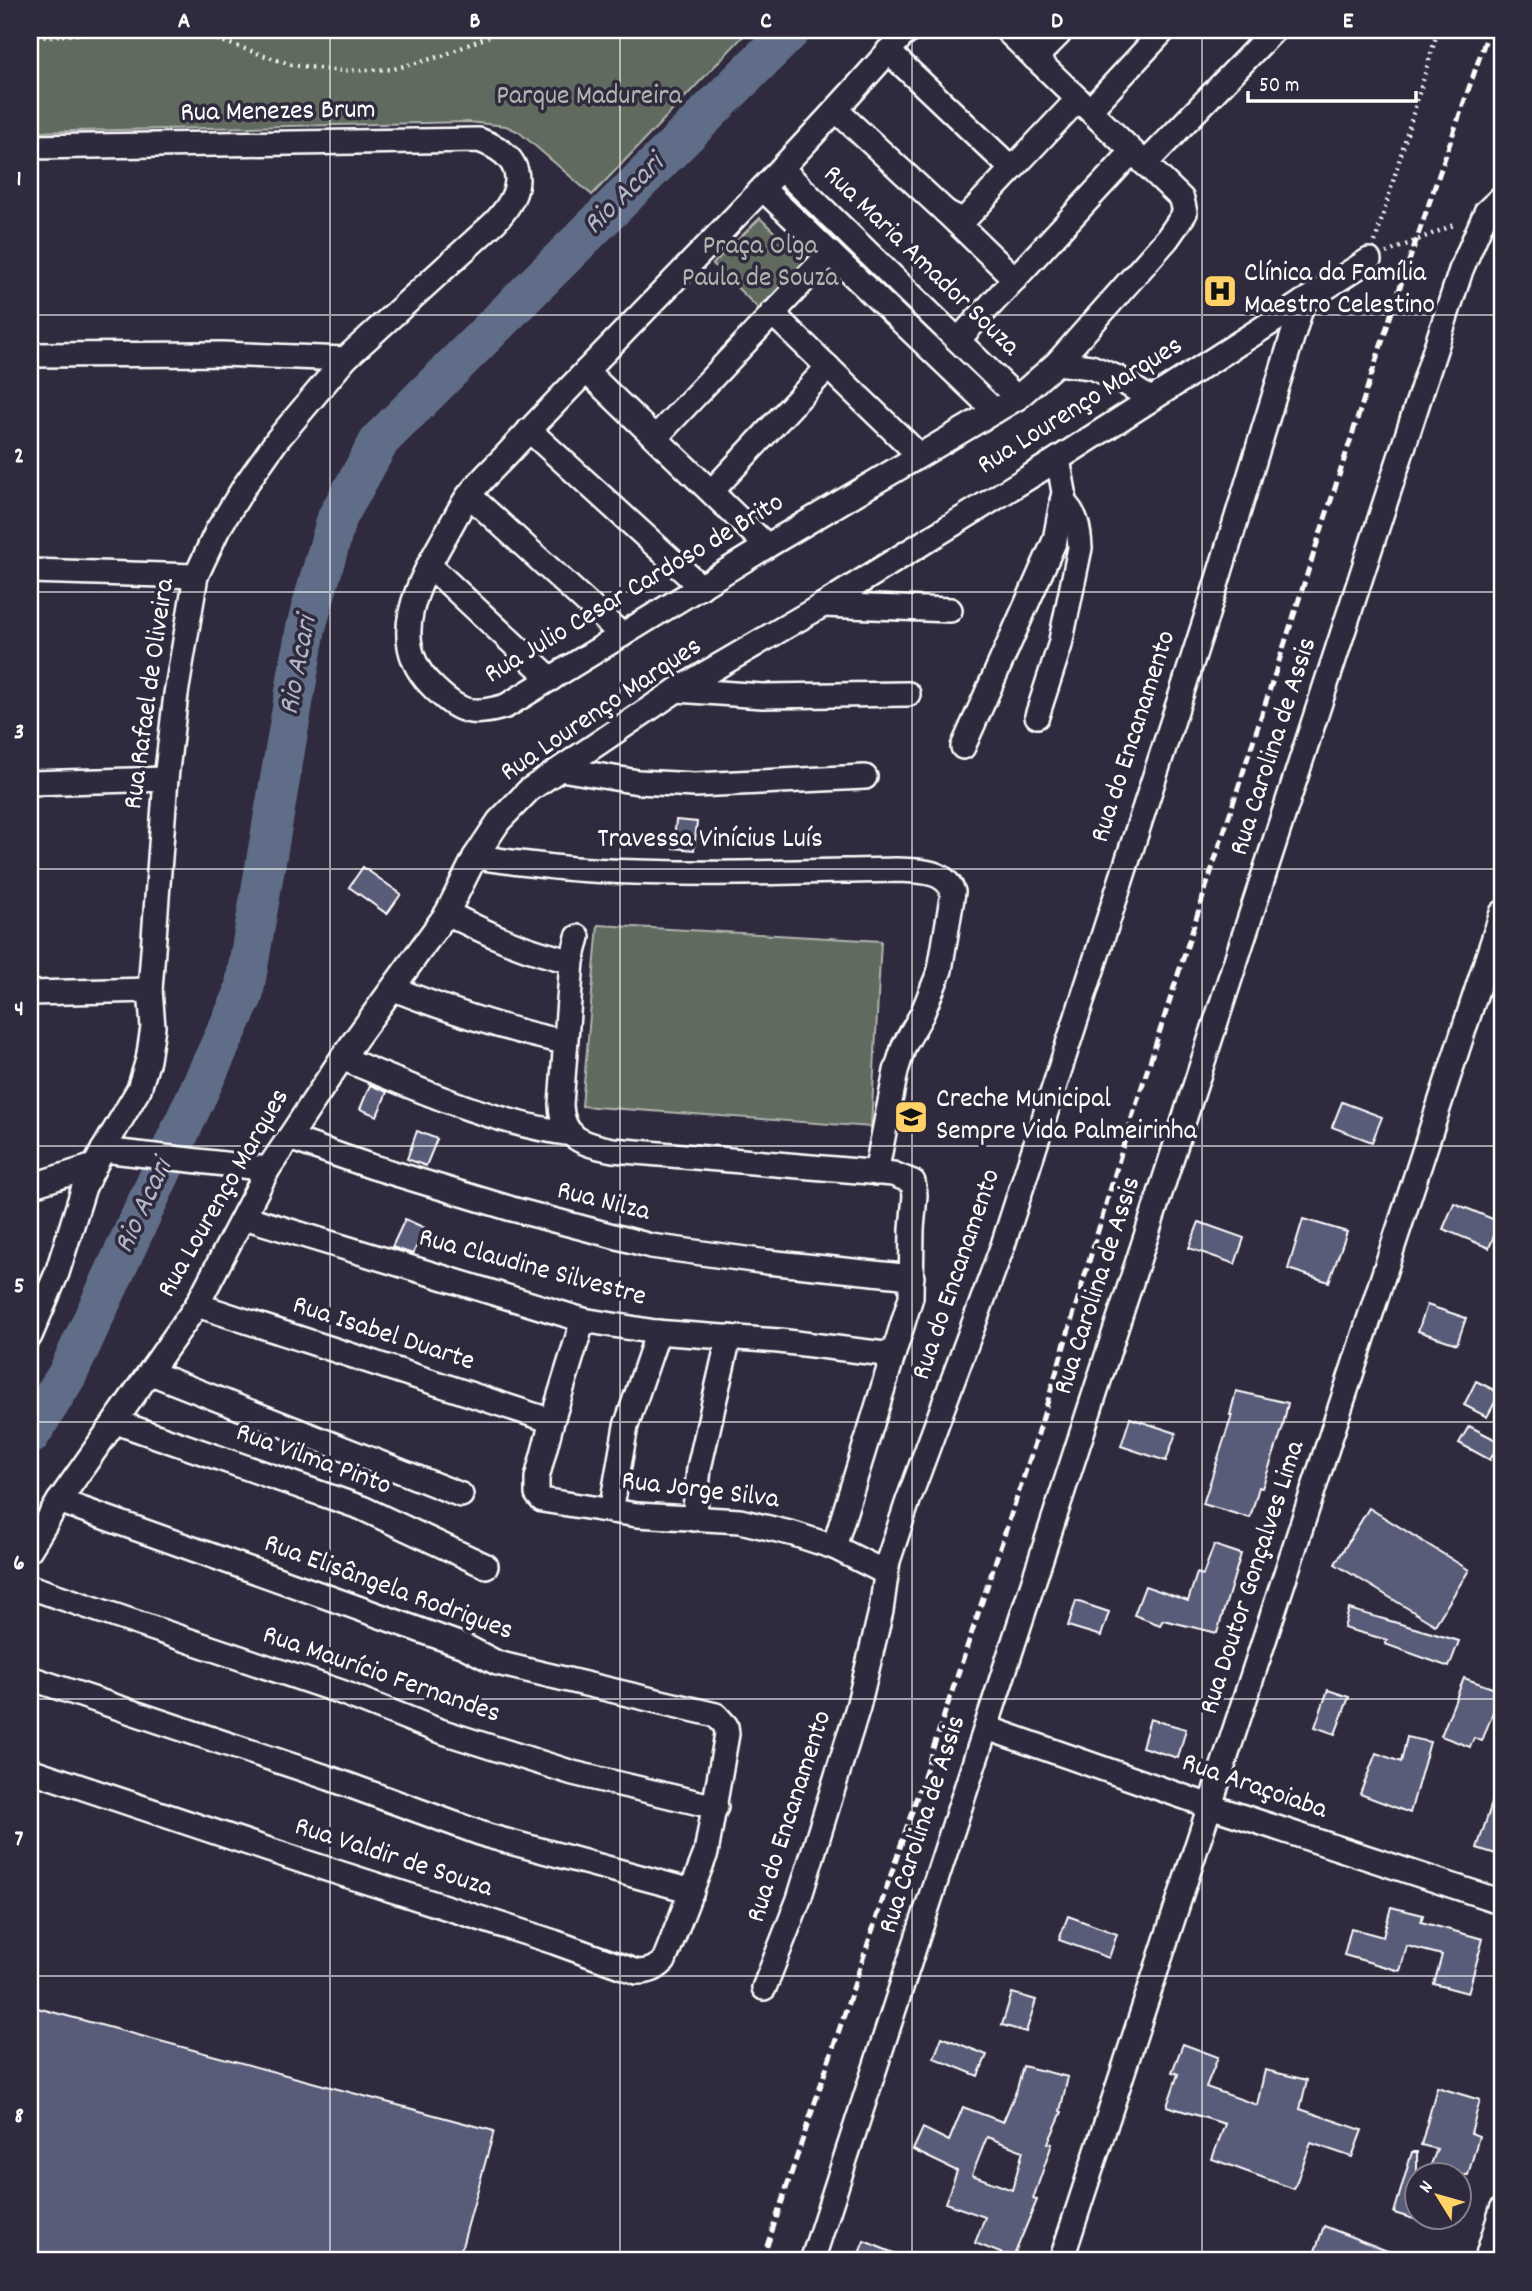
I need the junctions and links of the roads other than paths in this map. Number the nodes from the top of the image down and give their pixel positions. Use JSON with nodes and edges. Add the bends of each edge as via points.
{"nodes":[{"id":1,"x":911,"y":30,"type":"edge"},
{"id":2,"x":1006,"y":30,"type":"edge"},
{"id":3,"x":1164,"y":30,"type":"edge"},
{"id":4,"x":1274,"y":30,"type":"edge"},
{"id":5,"x":1059,"y":33,"type":"dead end"},
{"id":6,"x":888,"y":51,"type":"junction"},
{"id":7,"x":1035,"y":58,"type":"junction"},
{"id":8,"x":1084,"y":104,"type":"junction"},
{"id":9,"x":836,"y":110,"type":"junction"},
{"id":10,"x":30,"y":147,"type":"edge"},
{"id":11,"x":1139,"y":158,"type":"junction"},
{"id":12,"x":514,"y":169,"type":"joint"},
{"id":13,"x":782,"y":169,"type":"junction"},
{"id":14,"x":1012,"y":169,"type":"junction"},
{"id":15,"x":763,"y":189,"type":"junction"},
{"id":16,"x":1494,"y":204,"type":"edge"},
{"id":17,"x":949,"y":213,"type":"junction"},
{"id":18,"x":830,"y":253,"type":"junction"},
{"id":19,"x":1370,"y":260,"type":"road end"},
{"id":20,"x":1015,"y":279,"type":"junction"},
{"id":21,"x":1303,"y":302,"type":"junction"},
{"id":22,"x":772,"y":313,"type":"junction"},
{"id":23,"x":958,"y":340,"type":"junction"},
{"id":24,"x":30,"y":355,"type":"edge"},
{"id":25,"x":345,"y":359,"type":"junction"},
{"id":26,"x":1056,"y":363,"type":"junction"},
{"id":27,"x":828,"y":367,"type":"junction"},
{"id":28,"x":586,"y":371,"type":"junction"},
{"id":29,"x":1017,"y":397,"type":"junction"},
{"id":30,"x":1150,"y":399,"type":"junction"},
{"id":31,"x":995,"y":411,"type":"junction"},
{"id":32,"x":529,"y":430,"type":"junction"},
{"id":33,"x":656,"y":437,"type":"junction"},
{"id":34,"x":919,"y":456,"type":"junction"},
{"id":35,"x":1058,"y":459,"type":"junction"},
{"id":36,"x":712,"y":491,"type":"junction"},
{"id":37,"x":469,"y":495,"type":"junction"},
{"id":38,"x":1062,"y":501,"type":"junction"},
{"id":39,"x":767,"y":546,"type":"junction"},
{"id":40,"x":429,"y":565,"type":"junction"},
{"id":41,"x":30,"y":571,"type":"edge"},
{"id":42,"x":196,"y":576,"type":"junction"},
{"id":43,"x":701,"y":587,"type":"junction"},
{"id":44,"x":823,"y":604,"type":"junction"},
{"id":45,"x":950,"y":610,"type":"dead end"},
{"id":46,"x":622,"y":635,"type":"junction"},
{"id":47,"x":551,"y":679,"type":"junction"},
{"id":48,"x":677,"y":690,"type":"junction"},
{"id":49,"x":908,"y":694,"type":"dead end"},
{"id":50,"x":1037,"y":716,"type":"dead end"},
{"id":51,"x":963,"y":747,"type":"dead end"},
{"id":52,"x":561,"y":769,"type":"junction"},
{"id":53,"x":865,"y":777,"type":"dead end"},
{"id":54,"x":166,"y":779,"type":"junction"},
{"id":55,"x":30,"y":783,"type":"edge"},
{"id":56,"x":475,"y":857,"type":"junction"},
{"id":57,"x":447,"y":913,"type":"junction"},
{"id":58,"x":1502,"y":913,"type":"edge"},
{"id":59,"x":578,"y":937,"type":"dead end"},
{"id":60,"x":572,"y":961,"type":"junction"},
{"id":61,"x":394,"y":989,"type":"junction"},
{"id":62,"x":150,"y":990,"type":"junction"},
{"id":63,"x":30,"y":993,"type":"edge"},
{"id":64,"x":565,"y":1042,"type":"junction"},
{"id":65,"x":342,"y":1058,"type":"junction"},
{"id":66,"x":572,"y":1134,"type":"junction"},
{"id":67,"x":289,"y":1138,"type":"junction"},
{"id":68,"x":98,"y":1158,"type":"junction"},
{"id":69,"x":268,"y":1169,"type":"junction"},
{"id":70,"x":876,"y":1172,"type":"junction"},
{"id":71,"x":30,"y":1186,"type":"edge"},
{"id":72,"x":244,"y":1217,"type":"junction"},
{"id":73,"x":912,"y":1277,"type":"junction"},
{"id":74,"x":197,"y":1305,"type":"junction"},
{"id":75,"x":583,"y":1320,"type":"junction"},
{"id":76,"x":658,"y":1332,"type":"junction"},
{"id":77,"x":30,"y":1336,"type":"edge"},
{"id":78,"x":729,"y":1338,"type":"junction"},
{"id":79,"x":893,"y":1355,"type":"junction"},
{"id":80,"x":151,"y":1373,"type":"junction"},
{"id":81,"x":552,"y":1421,"type":"junction"},
{"id":82,"x":116,"y":1422,"type":"junction"},
{"id":83,"x":461,"y":1495,"type":"dead end"},
{"id":84,"x":59,"y":1501,"type":"junction"},
{"id":85,"x":611,"y":1511,"type":"junction"},
{"id":86,"x":694,"y":1519,"type":"junction"},
{"id":87,"x":834,"y":1547,"type":"junction"},
{"id":88,"x":30,"y":1549,"type":"edge"},
{"id":89,"x":486,"y":1566,"type":"dead end"},
{"id":90,"x":886,"y":1573,"type":"junction"},
{"id":91,"x":30,"y":1587,"type":"edge"},
{"id":92,"x":30,"y":1678,"type":"edge"},
{"id":93,"x":703,"y":1711,"type":"joint"},
{"id":94,"x":987,"y":1728,"type":"junction"},
{"id":95,"x":30,"y":1770,"type":"edge"},
{"id":96,"x":1210,"y":1806,"type":"junction"},
{"id":97,"x":716,"y":1807,"type":"junction"},
{"id":98,"x":692,"y":1891,"type":"junction"},
{"id":99,"x":1502,"y":1902,"type":"edge"},
{"id":100,"x":764,"y":1988,"type":"dead end"},
{"id":101,"x":1502,"y":2210,"type":"edge"},
{"id":102,"x":812,"y":2261,"type":"edge"},
{"id":103,"x":1061,"y":2261,"type":"edge"},
{"id":104,"x":1486,"y":2261,"type":"edge"}],
"edges":[{"from":1,"to":6,"type":"street","name":"Rua Julio Cesar Cardoso de Brito"},
{"from":2,"to":7,"type":"street","name":"Rua Julio Cesar Cardoso de Brito"},
{"from":3,"to":8,"type":"street"},
{"from":4,"to":11,"type":"street"},
{"from":5,"to":7,"type":"street"},
{"from":6,"to":9,"type":"street","name":"Rua Julio Cesar Cardoso de Brito"},
{"from":6,"to":14,"type":"street"},
{"from":7,"to":8,"type":"street","name":"Rua Julio Cesar Cardoso de Brito"},
{"from":8,"to":11,"type":"street","name":"Rua Julio Cesar Cardoso de Brito"},
{"from":8,"to":14,"type":"street"},
{"from":9,"to":13,"type":"street","name":"Rua Julio Cesar Cardoso de Brito"},
{"from":9,"to":17,"type":"street"},
{"from":10,"to":12,"type":"street","name":"Rua Menezes Brum","via":[[479,140],[500,148]]},
{"from":11,"to":20,"type":"street"},
{"from":11,"to":26,"type":"street","name":"Rua Julio Cesar Cardoso de Brito","via":[[1182,199],[1185,212],[1167,239]]},
{"from":12,"to":25,"type":"street","name":"Rua Rafael de Oliveira","via":[[517,185],[508,208]]},
{"from":13,"to":15,"type":"street","name":"Rua Julio Cesar Cardoso de Brito"},
{"from":13,"to":23,"type":"street","name":"Rua Maria Amador Souza"},
{"from":14,"to":17,"type":"street","via":[[966,218]]},
{"from":15,"to":18,"type":"street","name":"Rua Maria Amador Souza"},
{"from":15,"to":28,"type":"street","name":"Rua Julio Cesar Cardoso de Brito"},
{"from":16,"to":94,"type":"street","name":"Rua Carolina de Assis","via":[[1461,270]]},
{"from":17,"to":20,"type":"street"},
{"from":18,"to":22,"type":"street"},
{"from":18,"to":31,"type":"street","name":"Rua Maria Amador Souza"},
{"from":19,"to":21,"type":"street","name":"Rua Lourenço Marques"},
{"from":20,"to":23,"type":"street"},
{"from":21,"to":30,"type":"street","name":"Rua Lourenço Marques"},
{"from":21,"to":90,"type":"street","name":"Rua do Encanamento","via":[[1209,609],[1015,1206]]},
{"from":22,"to":27,"type":"street"},
{"from":22,"to":33,"type":"street"},
{"from":23,"to":29,"type":"street","name":"Rua Maria Amador Souza"},
{"from":24,"to":25,"type":"street"},
{"from":25,"to":42,"type":"street","name":"Rua Rafael de Oliveira","via":[[246,484]]},
{"from":26,"to":29,"type":"street","name":"Rua Julio Cesar Cardoso de Brito"},
{"from":26,"to":30,"type":"street","via":[[1091,367]]},
{"from":27,"to":34,"type":"street"},
{"from":27,"to":36,"type":"street"},
{"from":28,"to":32,"type":"street","name":"Rua Julio Cesar Cardoso de Brito"},
{"from":28,"to":33,"type":"street"},
{"from":29,"to":31,"type":"street","name":"Rua Julio Cesar Cardoso de Brito"},
{"from":30,"to":35,"type":"street","name":"Rua Lourenço Marques"},
{"from":31,"to":34,"type":"street","name":"Rua Julio Cesar Cardoso de Brito"},
{"from":32,"to":37,"type":"street","name":"Rua Julio Cesar Cardoso de Brito"},
{"from":32,"to":43,"type":"street"},
{"from":33,"to":36,"type":"street"},
{"from":34,"to":39,"type":"street","name":"Rua Julio Cesar Cardoso de Brito"},
{"from":35,"to":38,"type":"street"},
{"from":35,"to":44,"type":"street","name":"Rua Lourenço Marques"},
{"from":36,"to":39,"type":"street"},
{"from":37,"to":40,"type":"street","name":"Rua Julio Cesar Cardoso de Brito"},
{"from":37,"to":46,"type":"street"},
{"from":38,"to":50,"type":"street","via":[[1075,516],[1080,548],[1060,645]]},
{"from":38,"to":51,"type":"street","via":[[1055,540]]},
{"from":39,"to":43,"type":"street","name":"Rua Julio Cesar Cardoso de Brito"},
{"from":40,"to":47,"type":"street"},
{"from":40,"to":47,"type":"street","name":"Rua Julio Cesar Cardoso de Brito","via":[[411,605],[409,635],[412,659],[441,695],[461,710],[483,713],[506,706]]},
{"from":41,"to":42,"type":"street"},
{"from":42,"to":54,"type":"street","name":"Rua Rafael de Oliveira"},
{"from":43,"to":46,"type":"street","name":"Rua Julio Cesar Cardoso de Brito"},
{"from":44,"to":45,"type":"street"},
{"from":44,"to":48,"type":"street","name":"Rua Lourenço Marques"},
{"from":46,"to":47,"type":"street","name":"Rua Julio Cesar Cardoso de Brito"},
{"from":48,"to":49,"type":"street","via":[[762,696]]},
{"from":48,"to":52,"type":"street","name":"Rua Lourenço Marques"},
{"from":52,"to":53,"type":"street","via":[[638,782],[695,785]]},
{"from":52,"to":56,"type":"street","name":"Rua Lourenço Marques","via":[[529,790],[499,821]]},
{"from":54,"to":55,"type":"street"},
{"from":54,"to":62,"type":"street","name":"Rua Rafael de Oliveira"},
{"from":56,"to":57,"type":"street","name":"Rua Lourenço Marques"},
{"from":56,"to":70,"type":"street","name":"Travessa Vinícius Luís","via":[[592,870],[896,870],[944,878],[953,892],[940,970],[896,1071]]},
{"from":57,"to":60,"type":"street","via":[[526,950]]},
{"from":57,"to":61,"type":"street","name":"Rua Lourenço Marques"},
{"from":58,"to":96,"type":"street","name":"Rua Doutor Gonçalves Lima"},
{"from":59,"to":60,"type":"street"},
{"from":60,"to":64,"type":"street"},
{"from":61,"to":64,"type":"street","via":[[482,1022]]},
{"from":61,"to":65,"type":"street","name":"Rua Lourenço Marques"},
{"from":62,"to":63,"type":"street"},
{"from":62,"to":68,"type":"street","name":"Rua Rafael de Oliveira","via":[[153,1027],[139,1089]]},
{"from":64,"to":66,"type":"street","via":[[561,1118]]},
{"from":65,"to":66,"type":"street","via":[[455,1105],[530,1128]]},
{"from":65,"to":67,"type":"street","name":"Rua Lourenço Marques"},
{"from":66,"to":70,"type":"street","via":[[586,1145],[613,1150]]},
{"from":67,"to":69,"type":"street","name":"Rua Lourenço Marques"},
{"from":67,"to":73,"type":"street","name":"Rua Nilza","via":[[512,1209],[639,1243]]},
{"from":68,"to":69,"type":"street","via":[[128,1154]]},
{"from":68,"to":71,"type":"street"},
{"from":68,"to":77,"type":"street","name":"Rua Rafael de Oliveira"},
{"from":69,"to":72,"type":"street","name":"Rua Lourenço Marques"},
{"from":70,"to":73,"type":"street","via":[[913,1182]]},
{"from":72,"to":74,"type":"street","name":"Rua Lourenço Marques"},
{"from":72,"to":75,"type":"street","name":"Rua Claudine Silvestre"},
{"from":73,"to":79,"type":"street","via":[[911,1297]]},
{"from":74,"to":80,"type":"street","name":"Rua Lourenço Marques"},
{"from":74,"to":81,"type":"street","name":"Rua Isabel Duarte"},
{"from":75,"to":76,"type":"street","name":"Rua Claudine Silvestre"},
{"from":75,"to":81,"type":"street"},
{"from":76,"to":78,"type":"street","name":"Rua Claudine Silvestre"},
{"from":76,"to":85,"type":"street","via":[[626,1426]]},
{"from":78,"to":79,"type":"street","name":"Rua Claudine Silvestre"},
{"from":78,"to":86,"type":"street","via":[[699,1468]]},
{"from":79,"to":87,"type":"street"},
{"from":80,"to":82,"type":"street","name":"Rua Lourenço Marques"},
{"from":80,"to":83,"type":"street"},
{"from":81,"to":85,"type":"street","name":"Rua Jorge Silva","via":[[537,1493],[542,1500]]},
{"from":82,"to":84,"type":"street","name":"Rua Lourenço Marques"},
{"from":82,"to":89,"type":"street","name":"Rua Vilma Pinto","via":[[362,1508]]},
{"from":84,"to":88,"type":"street","name":"Rua Lourenço Marques"},
{"from":84,"to":93,"type":"street","name":"Rua Elisângela Rodrigues","via":[[464,1646],[497,1663]]},
{"from":85,"to":86,"type":"street","name":"Rua Jorge Silva"},
{"from":86,"to":87,"type":"street","name":"Rua Jorge Silva","via":[[740,1521]]},
{"from":87,"to":90,"type":"street","name":"Rua Jorge Silva"},
{"from":90,"to":100,"type":"street","name":"Rua do Encanamento","via":[[858,1707],[799,1899]]},
{"from":91,"to":97,"type":"street","name":"Rua Maurício Fernandes","via":[[341,1692],[437,1730],[573,1773]]},
{"from":92,"to":98,"type":"street","name":"Rua Valdir de Souza","via":[[329,1777],[488,1836]]},
{"from":93,"to":97,"type":"street","name":"Rua Valdir de Souza","via":[[716,1715],[726,1726]]},
{"from":94,"to":96,"type":"street","name":"Rua Araçoiaba"},
{"from":94,"to":102,"type":"street","name":"Rua Carolina de Assis"},
{"from":95,"to":98,"type":"street","name":"Rua Valdir de Souza","via":[[637,1972],[649,1972],[664,1961]]},
{"from":96,"to":99,"type":"street","name":"Rua Araçoiaba"},
{"from":96,"to":103,"type":"street","name":"Rua Doutor Gonçalves Lima"},
{"from":97,"to":98,"type":"street","name":"Rua Valdir de Souza"},
{"from":101,"to":104,"type":"street"}]}
